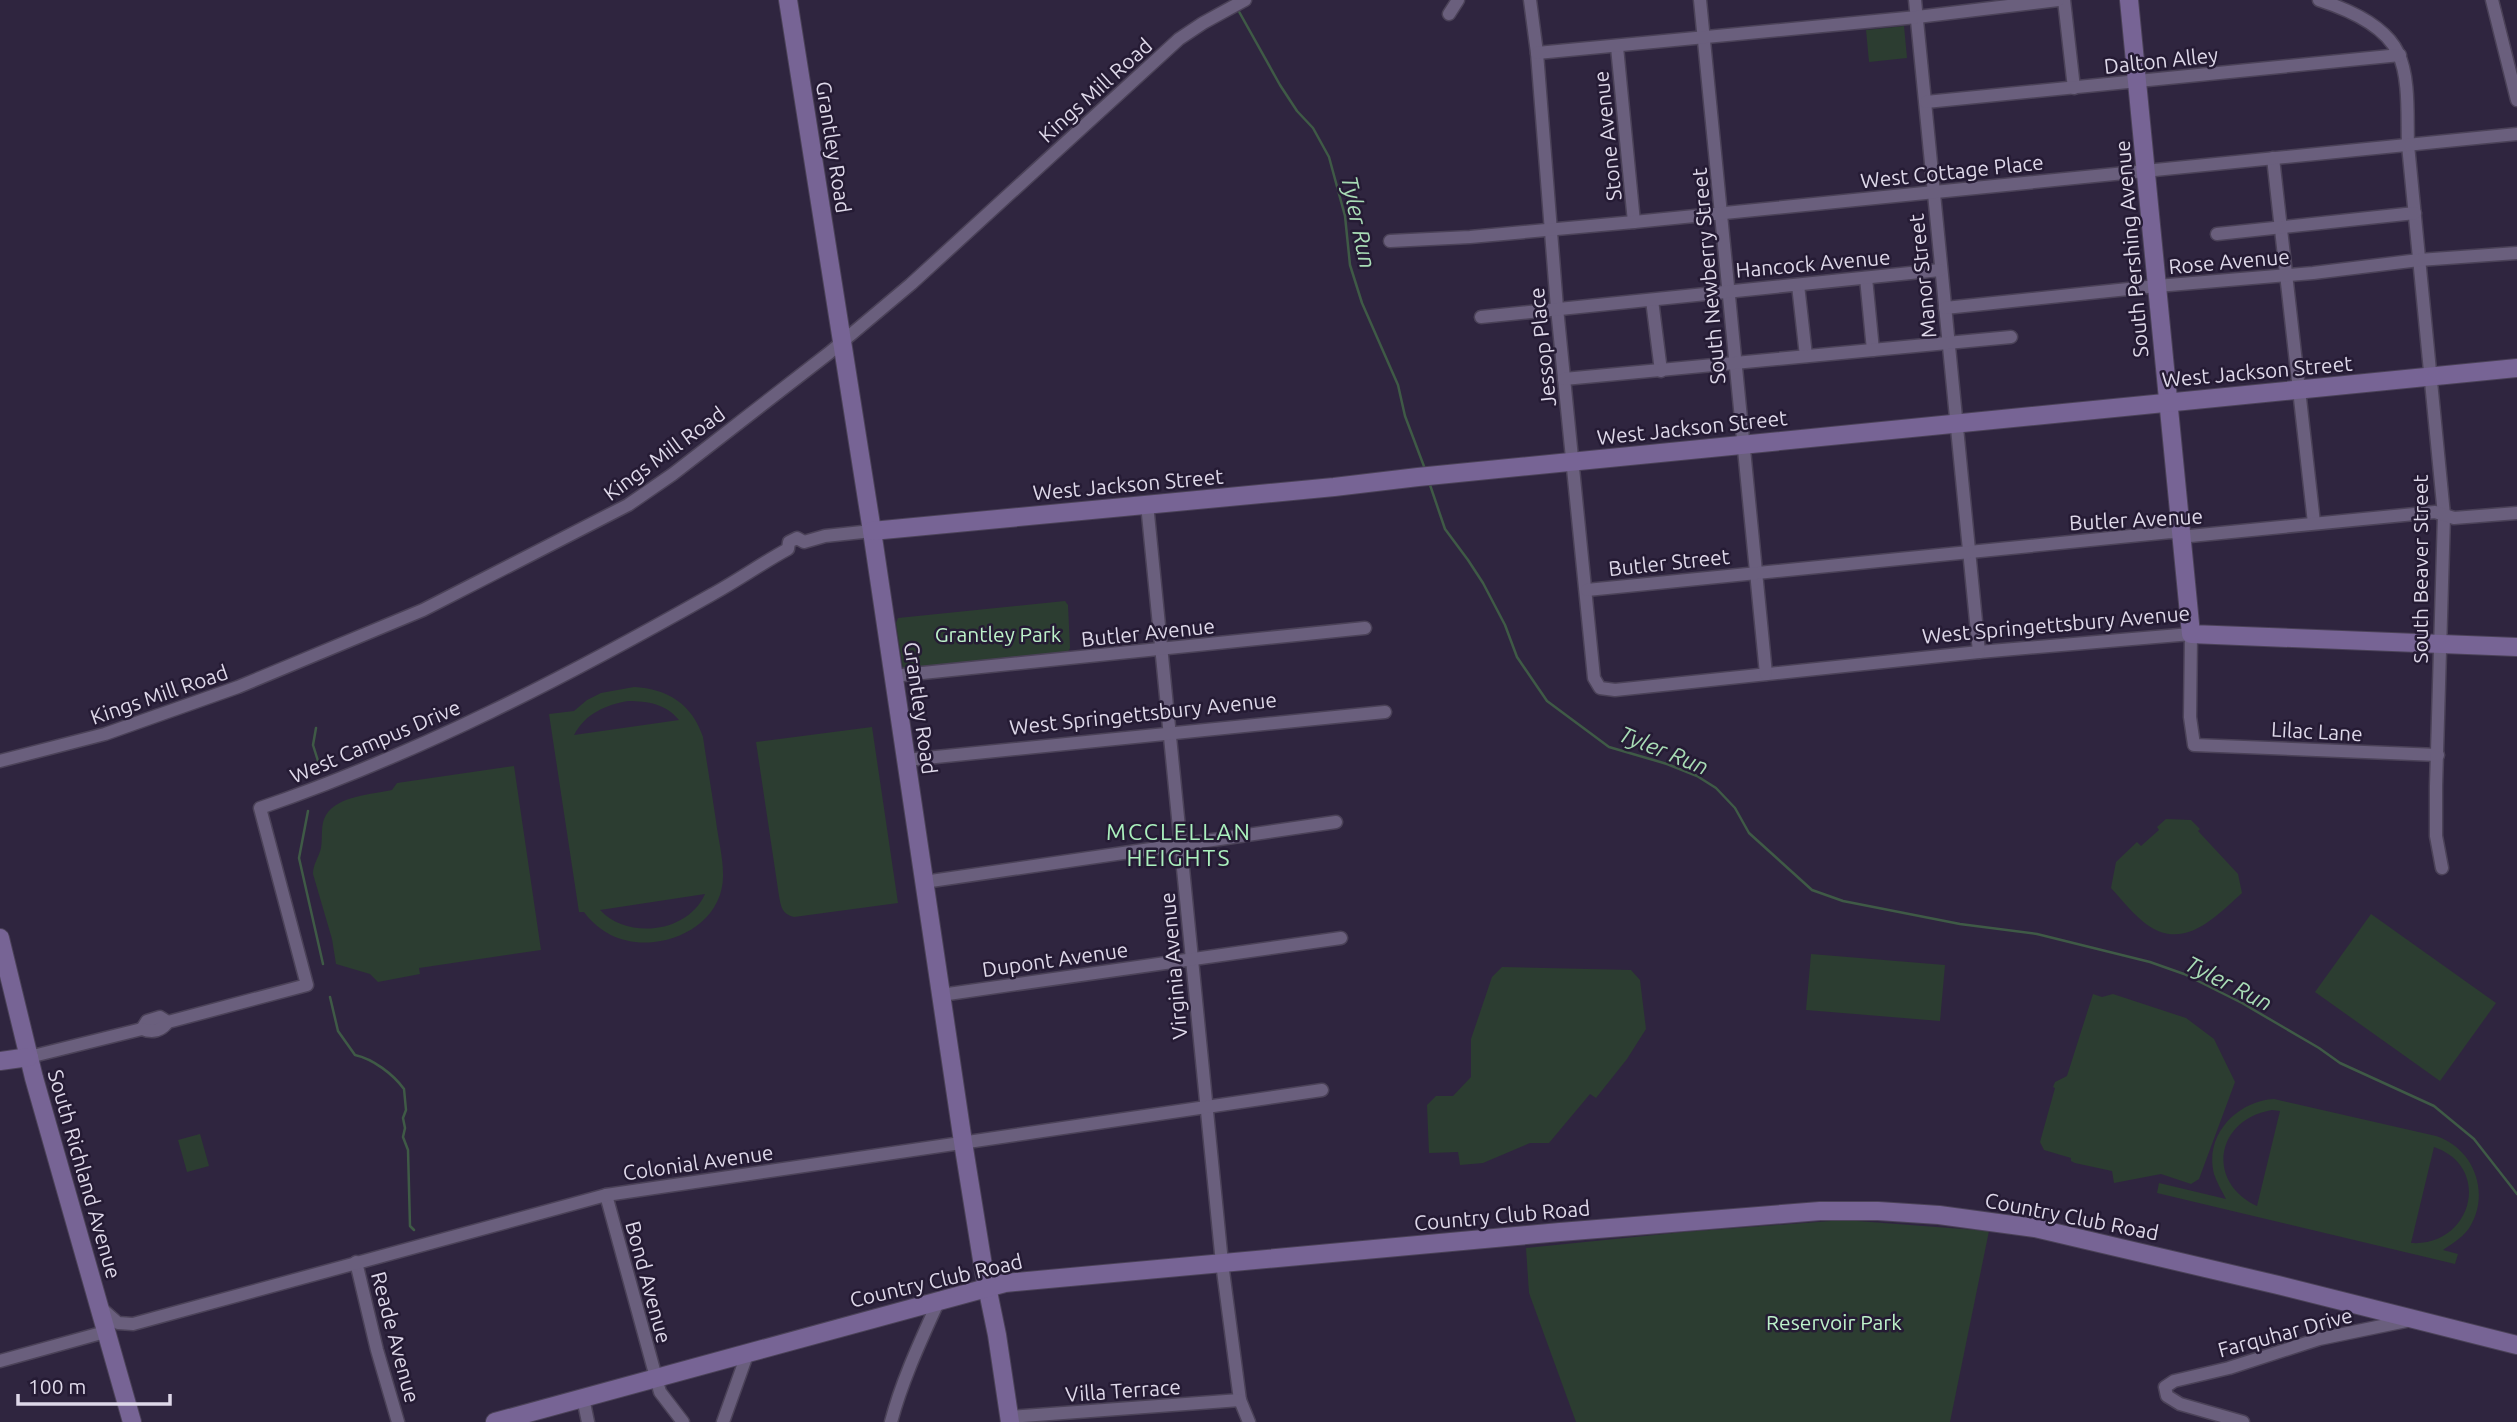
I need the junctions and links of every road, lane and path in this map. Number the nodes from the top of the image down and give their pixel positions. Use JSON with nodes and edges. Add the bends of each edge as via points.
{"nodes":[{"id":1,"x":789,"y":0,"type":"edge"},
{"id":2,"x":1245,"y":0,"type":"edge"},
{"id":3,"x":1458,"y":0,"type":"edge"},
{"id":4,"x":1530,"y":0,"type":"edge"},
{"id":5,"x":1700,"y":0,"type":"edge"},
{"id":6,"x":1916,"y":0,"type":"edge"},
{"id":7,"x":2058,"y":0,"type":"edge"},
{"id":8,"x":2064,"y":0,"type":"edge"},
{"id":9,"x":2129,"y":0,"type":"edge"},
{"id":10,"x":2319,"y":0,"type":"edge"},
{"id":11,"x":2492,"y":0,"type":"edge"},
{"id":12,"x":1449,"y":14,"type":"dead end"},
{"id":13,"x":1917,"y":17,"type":"junction"},
{"id":14,"x":1705,"y":37,"type":"junction"},
{"id":15,"x":1617,"y":47,"type":"junction"},
{"id":16,"x":1537,"y":53,"type":"junction"},
{"id":17,"x":2400,"y":55,"type":"junction"},
{"id":18,"x":2139,"y":82,"type":"junction"},
{"id":19,"x":2074,"y":88,"type":"junction"},
{"id":20,"x":2517,"y":100,"type":"edge"},
{"id":21,"x":1926,"y":102,"type":"junction"},
{"id":22,"x":2517,"y":134,"type":"edge"},
{"id":23,"x":2408,"y":145,"type":"junction"},
{"id":24,"x":2273,"y":159,"type":"junction"},
{"id":25,"x":2146,"y":171,"type":"junction"},
{"id":26,"x":1933,"y":192,"type":"junction"},
{"id":27,"x":2416,"y":213,"type":"junction"},
{"id":28,"x":1721,"y":214,"type":"junction"},
{"id":29,"x":1634,"y":222,"type":"junction"},
{"id":30,"x":2281,"y":227,"type":"junction"},
{"id":31,"x":1550,"y":229,"type":"junction"},
{"id":32,"x":2217,"y":234,"type":"dead end"},
{"id":33,"x":1390,"y":241,"type":"dead end"},
{"id":34,"x":2517,"y":253,"type":"edge"},
{"id":35,"x":2419,"y":260,"type":"junction"},
{"id":36,"x":1940,"y":270,"type":"junction"},
{"id":37,"x":2286,"y":276,"type":"junction"},
{"id":38,"x":1866,"y":278,"type":"junction"},
{"id":39,"x":1798,"y":285,"type":"junction"},
{"id":40,"x":2157,"y":286,"type":"junction"},
{"id":41,"x":1728,"y":290,"type":"junction"},
{"id":42,"x":1653,"y":300,"type":"junction"},
{"id":43,"x":1557,"y":308,"type":"junction"},
{"id":44,"x":1945,"y":308,"type":"junction"},
{"id":45,"x":1482,"y":317,"type":"dead end"},
{"id":46,"x":2011,"y":337,"type":"dead end"},
{"id":47,"x":842,"y":342,"type":"junction"},
{"id":48,"x":1948,"y":344,"type":"junction"},
{"id":49,"x":1872,"y":350,"type":"junction"},
{"id":50,"x":1806,"y":356,"type":"junction"},
{"id":51,"x":1735,"y":364,"type":"junction"},
{"id":52,"x":2517,"y":369,"type":"edge"},
{"id":53,"x":1661,"y":371,"type":"junction"},
{"id":54,"x":2431,"y":376,"type":"junction"},
{"id":55,"x":1564,"y":379,"type":"junction"},
{"id":56,"x":2300,"y":391,"type":"junction"},
{"id":57,"x":2168,"y":402,"type":"junction"},
{"id":58,"x":1955,"y":423,"type":"junction"},
{"id":59,"x":1743,"y":445,"type":"junction"},
{"id":60,"x":1573,"y":462,"type":"junction"},
{"id":61,"x":1147,"y":505,"type":"junction"},
{"id":62,"x":2517,"y":513,"type":"edge"},
{"id":63,"x":2444,"y":515,"type":"junction"},
{"id":64,"x":2314,"y":523,"type":"junction"},
{"id":65,"x":872,"y":531,"type":"junction"},
{"id":66,"x":2181,"y":534,"type":"junction"},
{"id":67,"x":1969,"y":552,"type":"junction"},
{"id":68,"x":1756,"y":573,"type":"junction"},
{"id":69,"x":1587,"y":590,"type":"junction"},
{"id":70,"x":1365,"y":628,"type":"dead end"},
{"id":71,"x":2191,"y":634,"type":"junction"},
{"id":72,"x":2440,"y":644,"type":"junction"},
{"id":73,"x":2517,"y":647,"type":"edge"},
{"id":74,"x":1161,"y":650,"type":"junction"},
{"id":75,"x":1979,"y":652,"type":"junction"},
{"id":76,"x":1766,"y":674,"type":"junction"},
{"id":77,"x":893,"y":676,"type":"junction"},
{"id":78,"x":1600,"y":688,"type":"joint"},
{"id":79,"x":1385,"y":712,"type":"dead end"},
{"id":80,"x":1169,"y":733,"type":"junction"},
{"id":81,"x":2194,"y":745,"type":"joint"},
{"id":82,"x":2438,"y":755,"type":"junction"},
{"id":83,"x":906,"y":760,"type":"junction"},
{"id":84,"x":0,"y":761,"type":"edge"},
{"id":85,"x":1336,"y":822,"type":"dead end"},
{"id":86,"x":1180,"y":845,"type":"junction"},
{"id":87,"x":2442,"y":868,"type":"dead end"},
{"id":88,"x":924,"y":882,"type":"junction"},
{"id":89,"x":1341,"y":937,"type":"dead end"},
{"id":90,"x":0,"y":938,"type":"edge"},
{"id":91,"x":1192,"y":958,"type":"junction"},
{"id":92,"x":941,"y":995,"type":"junction"},
{"id":93,"x":29,"y":1057,"type":"junction"},
{"id":94,"x":0,"y":1062,"type":"edge"},
{"id":95,"x":1322,"y":1090,"type":"dead end"},
{"id":96,"x":1205,"y":1106,"type":"junction"},
{"id":97,"x":962,"y":1142,"type":"junction"},
{"id":98,"x":606,"y":1195,"type":"junction"},
{"id":99,"x":356,"y":1262,"type":"junction"},
{"id":100,"x":1222,"y":1263,"type":"junction"},
{"id":101,"x":987,"y":1287,"type":"junction"},
{"id":102,"x":939,"y":1300,"type":"junction"},
{"id":103,"x":98,"y":1306,"type":"junction"},
{"id":104,"x":2417,"y":1319,"type":"junction"},
{"id":105,"x":105,"y":1332,"type":"junction"},
{"id":106,"x":2517,"y":1345,"type":"edge"},
{"id":107,"x":748,"y":1352,"type":"junction"},
{"id":108,"x":0,"y":1361,"type":"edge"},
{"id":109,"x":656,"y":1379,"type":"junction"},
{"id":110,"x":583,"y":1398,"type":"junction"},
{"id":111,"x":1240,"y":1401,"type":"junction"},
{"id":112,"x":1010,"y":1420,"type":"edge"},
{"id":113,"x":132,"y":1422,"type":"edge"},
{"id":114,"x":398,"y":1422,"type":"edge"},
{"id":115,"x":495,"y":1422,"type":"edge"},
{"id":116,"x":588,"y":1422,"type":"edge"},
{"id":117,"x":682,"y":1422,"type":"edge"},
{"id":118,"x":723,"y":1422,"type":"edge"},
{"id":119,"x":891,"y":1422,"type":"edge"},
{"id":120,"x":1249,"y":1422,"type":"edge"},
{"id":121,"x":2243,"y":1422,"type":"edge"}],
"edges":[{"from":1,"to":47,"type":"street","name":"Grantley Road"},
{"from":2,"to":47,"type":"street","name":"Kings Mill Road","via":[[1179,39]]},
{"from":3,"to":12,"type":"street"},
{"from":4,"to":16,"type":"street","name":"Jessop Place"},
{"from":5,"to":14,"type":"street","name":"South Newberry Street"},
{"from":6,"to":13,"type":"street","name":"Manor Street"},
{"from":7,"to":13,"type":"street"},
{"from":8,"to":19,"type":"street"},
{"from":9,"to":18,"type":"street","name":"South Pershing Avenue"},
{"from":10,"to":17,"type":"street","via":[[2388,37]]},
{"from":11,"to":20,"type":"street"},
{"from":13,"to":14,"type":"street"},
{"from":13,"to":21,"type":"street","name":"Manor Street"},
{"from":14,"to":15,"type":"street"},
{"from":14,"to":28,"type":"street","name":"South Newberry Street"},
{"from":15,"to":16,"type":"street"},
{"from":15,"to":29,"type":"street","name":"Stone Avenue"},
{"from":16,"to":31,"type":"street","name":"Jessop Place"},
{"from":17,"to":18,"type":"street","name":"Dalton Alley"},
{"from":17,"to":23,"type":"street","name":"South Beaver Street"},
{"from":18,"to":19,"type":"street","name":"Dalton Alley"},
{"from":18,"to":25,"type":"street","name":"South Pershing Avenue"},
{"from":19,"to":21,"type":"street","name":"Dalton Alley"},
{"from":21,"to":26,"type":"street","name":"Manor Street"},
{"from":22,"to":23,"type":"street","name":"West Cottage Place"},
{"from":23,"to":24,"type":"street","name":"West Cottage Place"},
{"from":23,"to":27,"type":"street","name":"South Beaver Street"},
{"from":24,"to":25,"type":"street","name":"West Cottage Place"},
{"from":24,"to":30,"type":"street"},
{"from":25,"to":26,"type":"street","name":"West Cottage Place"},
{"from":25,"to":40,"type":"street","name":"South Pershing Avenue"},
{"from":26,"to":28,"type":"street","name":"West Cottage Place"},
{"from":26,"to":36,"type":"street","name":"Manor Street"},
{"from":27,"to":30,"type":"street"},
{"from":27,"to":35,"type":"street","name":"South Beaver Street"},
{"from":28,"to":29,"type":"street","name":"West Cottage Place"},
{"from":28,"to":41,"type":"street","name":"South Newberry Street"},
{"from":29,"to":31,"type":"street","name":"West Cottage Place"},
{"from":30,"to":32,"type":"street"},
{"from":30,"to":37,"type":"street"},
{"from":31,"to":33,"type":"street","name":"West Cottage Place"},
{"from":31,"to":43,"type":"street","name":"Jessop Place"},
{"from":34,"to":35,"type":"street","name":"Rose Avenue"},
{"from":35,"to":37,"type":"street","name":"Rose Avenue"},
{"from":35,"to":54,"type":"street","name":"South Beaver Street"},
{"from":36,"to":38,"type":"street","name":"Hancock Avenue"},
{"from":36,"to":44,"type":"street","name":"Manor Street"},
{"from":37,"to":40,"type":"street","name":"Rose Avenue"},
{"from":37,"to":56,"type":"street"},
{"from":38,"to":39,"type":"street","name":"Hancock Avenue"},
{"from":38,"to":49,"type":"street"},
{"from":39,"to":41,"type":"street","name":"Hancock Avenue"},
{"from":39,"to":50,"type":"street"},
{"from":40,"to":44,"type":"street","name":"Rose Avenue"},
{"from":40,"to":57,"type":"street","name":"South Pershing Avenue"},
{"from":41,"to":42,"type":"street","name":"Hancock Avenue"},
{"from":41,"to":51,"type":"street","name":"South Newberry Street"},
{"from":42,"to":43,"type":"street","name":"Hancock Avenue"},
{"from":42,"to":53,"type":"street"},
{"from":43,"to":45,"type":"street","name":"Hancock Avenue"},
{"from":43,"to":55,"type":"street","name":"Jessop Place"},
{"from":44,"to":48,"type":"street","name":"Manor Street"},
{"from":46,"to":48,"type":"street"},
{"from":47,"to":65,"type":"street","name":"Grantley Road"},
{"from":47,"to":84,"type":"street","name":"Kings Mill Road","via":[[646,494],[423,610],[208,699],[105,734]]},
{"from":48,"to":49,"type":"street"},
{"from":48,"to":58,"type":"street","name":"Manor Street"},
{"from":49,"to":50,"type":"street"},
{"from":50,"to":51,"type":"street"},
{"from":51,"to":53,"type":"street"},
{"from":51,"to":59,"type":"street","name":"South Newberry Street"},
{"from":52,"to":54,"type":"street","name":"West Jackson Street"},
{"from":53,"to":55,"type":"street"},
{"from":54,"to":56,"type":"street","name":"West Jackson Street"},
{"from":54,"to":63,"type":"street","name":"South Beaver Street"},
{"from":55,"to":60,"type":"street","name":"Jessop Place"},
{"from":56,"to":57,"type":"street","name":"West Jackson Street"},
{"from":56,"to":64,"type":"street"},
{"from":57,"to":58,"type":"street","name":"West Jackson Street"},
{"from":57,"to":66,"type":"street","name":"South Pershing Avenue"},
{"from":58,"to":59,"type":"street","name":"West Jackson Street"},
{"from":58,"to":67,"type":"street","name":"Manor Street"},
{"from":59,"to":60,"type":"street","name":"West Jackson Street"},
{"from":59,"to":68,"type":"street","name":"South Newberry Street"},
{"from":60,"to":61,"type":"street","name":"West Jackson Street"},
{"from":60,"to":69,"type":"street","name":"Jessop Place"},
{"from":61,"to":65,"type":"street","name":"West Jackson Street"},
{"from":61,"to":74,"type":"street","name":"Virginia Avenue"},
{"from":62,"to":63,"type":"street","name":"Butler Avenue"},
{"from":63,"to":64,"type":"street","name":"Butler Avenue","via":[[2435,512]]},
{"from":63,"to":72,"type":"street","name":"South Beaver Street"},
{"from":64,"to":66,"type":"street","name":"Butler Avenue"},
{"from":65,"to":77,"type":"street","name":"Grantley Road"},
{"from":65,"to":93,"type":"street","name":"West Campus Drive","via":[[825,536],[804,542],[795,551],[788,549],[470,722],[368,768],[260,808],[306,985],[168,1022],[160,1017],[147,1021],[142,1029]]},
{"from":66,"to":67,"type":"street","name":"Butler Avenue"},
{"from":66,"to":71,"type":"street","name":"South Pershing Avenue"},
{"from":67,"to":68,"type":"street","name":"Butler Avenue"},
{"from":67,"to":75,"type":"street","name":"Manor Street"},
{"from":68,"to":69,"type":"street","name":"Butler Street"},
{"from":68,"to":76,"type":"street","name":"South Newberry Street"},
{"from":69,"to":78,"type":"street","name":"Jessop Place","via":[[1594,678]]},
{"from":70,"to":74,"type":"street","name":"Butler Avenue"},
{"from":71,"to":72,"type":"street","name":"West Springettsbury Avenue"},
{"from":71,"to":75,"type":"street","name":"West Springettsbury Avenue"},
{"from":71,"to":81,"type":"street","name":"South Pershing Avenue"},
{"from":72,"to":73,"type":"street","name":"West Springettsbury Avenue"},
{"from":72,"to":82,"type":"street","name":"South Beaver Street"},
{"from":74,"to":77,"type":"street","name":"Butler Avenue"},
{"from":74,"to":80,"type":"street","name":"Virginia Avenue"},
{"from":75,"to":76,"type":"street","name":"West Springettsbury Avenue"},
{"from":76,"to":78,"type":"street","name":"West Springettsbury Avenue"},
{"from":77,"to":83,"type":"street","name":"Grantley Road"},
{"from":79,"to":80,"type":"street","name":"West Springettsbury Avenue"},
{"from":80,"to":83,"type":"street","name":"West Springettsbury Avenue"},
{"from":80,"to":86,"type":"street","name":"Virginia Avenue"},
{"from":81,"to":82,"type":"street","name":"Lilac Lane"},
{"from":82,"to":87,"type":"street","name":"South Beaver Street","via":[[2436,836]]},
{"from":83,"to":88,"type":"street","name":"Grantley Road"},
{"from":85,"to":86,"type":"street"},
{"from":86,"to":88,"type":"street"},
{"from":86,"to":91,"type":"street","name":"Virginia Avenue"},
{"from":88,"to":92,"type":"street","name":"Grantley Road"},
{"from":89,"to":91,"type":"street","name":"Dupont Avenue"},
{"from":90,"to":93,"type":"street","name":"South Richland Avenue"},
{"from":91,"to":92,"type":"street","name":"Dupont Avenue"},
{"from":91,"to":96,"type":"street","name":"Virginia Avenue"},
{"from":92,"to":97,"type":"street","name":"Grantley Road"},
{"from":93,"to":94,"type":"street"},
{"from":93,"to":103,"type":"street","name":"South Richland Avenue"},
{"from":95,"to":96,"type":"street","name":"Colonial Avenue"},
{"from":96,"to":97,"type":"street","name":"Colonial Avenue"},
{"from":96,"to":100,"type":"street","name":"Virginia Avenue"},
{"from":97,"to":98,"type":"street","name":"Colonial Avenue"},
{"from":97,"to":101,"type":"street","name":"Grantley Road"},
{"from":98,"to":99,"type":"street","name":"Colonial Avenue"},
{"from":98,"to":109,"type":"street","name":"Bond Avenue"},
{"from":99,"to":103,"type":"street","name":"Colonial Avenue","via":[[133,1324],[118,1322]]},
{"from":99,"to":114,"type":"street","name":"Reade Avenue"},
{"from":100,"to":101,"type":"street","name":"Country Club Road"},
{"from":100,"to":104,"type":"street","name":"Country Club Road","via":[[1748,1216],[1878,1211],[1939,1214],[2035,1228]]},
{"from":100,"to":111,"type":"street","name":"Virginia Avenue"},
{"from":101,"to":102,"type":"street","name":"Country Club Road"},
{"from":101,"to":112,"type":"street","name":"Grantley Road"},
{"from":102,"to":107,"type":"street","name":"Country Club Road"},
{"from":102,"to":119,"type":"street"},
{"from":103,"to":105,"type":"street","name":"South Richland Avenue"},
{"from":104,"to":106,"type":"street","name":"Country Club Road"},
{"from":104,"to":121,"type":"street","name":"Farquhar Drive","via":[[2319,1339],[2165,1387],[2167,1396],[2180,1404]]},
{"from":105,"to":108,"type":"street"},
{"from":105,"to":113,"type":"street","name":"South Richland Avenue"},
{"from":107,"to":109,"type":"street","name":"Country Club Road"},
{"from":107,"to":118,"type":"street"},
{"from":109,"to":110,"type":"street","name":"Country Club Road"},
{"from":109,"to":117,"type":"street","name":"Bond Avenue"},
{"from":110,"to":115,"type":"street","name":"Country Club Road"},
{"from":110,"to":116,"type":"street"},
{"from":111,"to":112,"type":"street","name":"Villa Terrace"},
{"from":111,"to":120,"type":"street","name":"Virginia Avenue"}]}
